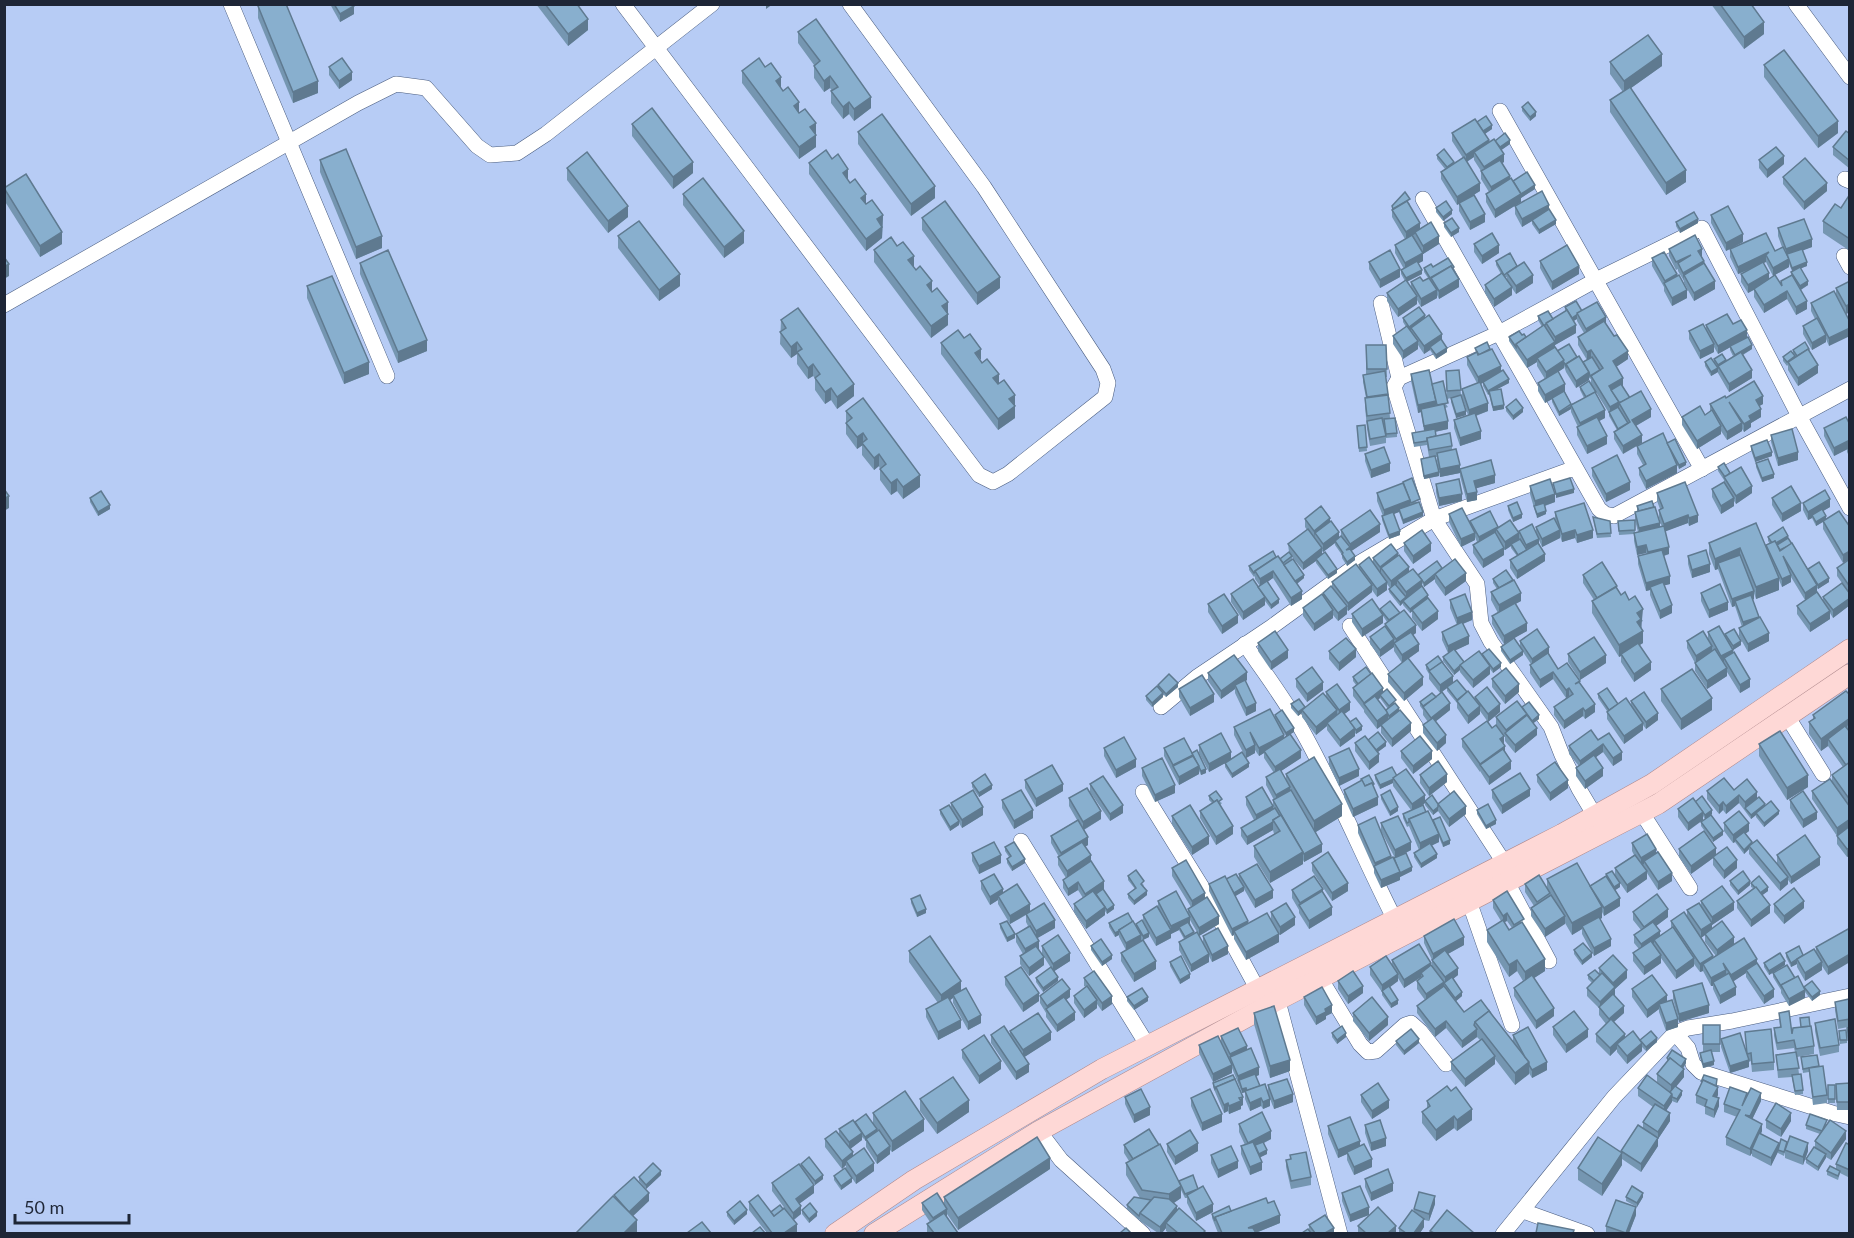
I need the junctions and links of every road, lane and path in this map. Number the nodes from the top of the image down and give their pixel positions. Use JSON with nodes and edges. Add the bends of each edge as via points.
{"nodes":[{"id":1,"x":231,"y":4,"type":"edge"},
{"id":2,"x":623,"y":4,"type":"edge"},
{"id":3,"x":712,"y":4,"type":"edge"},
{"id":4,"x":850,"y":4,"type":"edge"},
{"id":5,"x":1796,"y":4,"type":"edge"},
{"id":6,"x":657,"y":48,"type":"junction"},
{"id":7,"x":1850,"y":77,"type":"edge"},
{"id":8,"x":1500,"y":111,"type":"dead end"},
{"id":9,"x":288,"y":144,"type":"junction"},
{"id":10,"x":1423,"y":199,"type":"dead end"},
{"id":11,"x":1596,"y":280,"type":"junction"},
{"id":12,"x":1381,"y":303,"type":"dead end"},
{"id":13,"x":4,"y":305,"type":"edge"},
{"id":14,"x":1499,"y":333,"type":"junction"},
{"id":15,"x":387,"y":376,"type":"dead end"},
{"id":16,"x":1399,"y":378,"type":"junction"},
{"id":17,"x":1850,"y":389,"type":"edge"},
{"id":18,"x":1799,"y":416,"type":"junction"},
{"id":19,"x":1575,"y":468,"type":"junction"},
{"id":20,"x":1702,"y":469,"type":"junction"},
{"id":21,"x":1850,"y":508,"type":"edge"},
{"id":22,"x":1434,"y":519,"type":"junction"},
{"id":23,"x":1350,"y":626,"type":"dead end"},
{"id":24,"x":1245,"y":644,"type":"junction"},
{"id":25,"x":1850,"y":649,"type":"edge"},
{"id":26,"x":1850,"y":674,"type":"edge"},
{"id":27,"x":1161,"y":707,"type":"dead end"},
{"id":28,"x":1787,"y":716,"type":"junction"},
{"id":29,"x":1822,"y":774,"type":"dead end"},
{"id":30,"x":1143,"y":792,"type":"dead end"},
{"id":31,"x":1642,"y":813,"type":"junction"},
{"id":32,"x":1596,"y":816,"type":"junction"},
{"id":33,"x":1021,"y":841,"type":"dead end"},
{"id":34,"x":1506,"y":873,"type":"junction"},
{"id":35,"x":1690,"y":888,"type":"dead end"},
{"id":36,"x":1469,"y":901,"type":"junction"},
{"id":37,"x":1395,"y":920,"type":"junction"},
{"id":38,"x":1549,"y":960,"type":"dead end"},
{"id":39,"x":1320,"y":978,"type":"junction"},
{"id":40,"x":1269,"y":991,"type":"junction"},
{"id":41,"x":1850,"y":996,"type":"edge"},
{"id":42,"x":1512,"y":1025,"type":"dead end"},
{"id":43,"x":1675,"y":1033,"type":"junction"},
{"id":44,"x":1148,"y":1046,"type":"junction"},
{"id":45,"x":1446,"y":1064,"type":"dead end"},
{"id":46,"x":1850,"y":1117,"type":"edge"},
{"id":47,"x":1039,"y":1131,"type":"junction"},
{"id":48,"x":1523,"y":1210,"type":"junction"},
{"id":49,"x":835,"y":1233,"type":"edge"},
{"id":50,"x":874,"y":1233,"type":"edge"},
{"id":51,"x":1143,"y":1233,"type":"edge"},
{"id":52,"x":1340,"y":1233,"type":"edge"},
{"id":53,"x":1503,"y":1233,"type":"edge"},
{"id":54,"x":1587,"y":1233,"type":"edge"}],
"edges":[{"from":1,"to":9,"type":"street"},
{"from":2,"to":6,"type":"street"},
{"from":3,"to":6,"type":"street"},
{"from":4,"to":6,"type":"street","via":[[984,187],[1103,369],[1108,383],[1105,398],[993,482],[979,475]]},
{"from":5,"to":7,"type":"street"},
{"from":6,"to":9,"type":"street","via":[[517,153],[490,155],[477,146],[426,88],[396,84]]},
{"from":8,"to":11,"type":"street"},
{"from":9,"to":13,"type":"street"},
{"from":9,"to":15,"type":"street"},
{"from":10,"to":14,"type":"street"},
{"from":11,"to":14,"type":"street"},
{"from":11,"to":18,"type":"street","via":[[1702,228]]},
{"from":11,"to":20,"type":"street"},
{"from":12,"to":16,"type":"street"},
{"from":14,"to":16,"type":"street"},
{"from":14,"to":19,"type":"street"},
{"from":16,"to":22,"type":"street","via":[[1394,387]]},
{"from":17,"to":18,"type":"street"},
{"from":18,"to":20,"type":"street"},
{"from":18,"to":21,"type":"street"},
{"from":19,"to":20,"type":"street","via":[[1599,508],[1614,516]]},
{"from":19,"to":22,"type":"street"},
{"from":22,"to":24,"type":"street","via":[[1361,562]]},
{"from":22,"to":32,"type":"street","via":[[1477,584],[1481,623],[1551,727]]},
{"from":23,"to":34,"type":"street"},
{"from":24,"to":27,"type":"street"},
{"from":24,"to":37,"type":"street","via":[[1298,724],[1343,808]]},
{"from":25,"to":32,"type":"main road","via":[[1652,784]]},
{"from":26,"to":28,"type":"main road"},
{"from":28,"to":29,"type":"street"},
{"from":28,"to":31,"type":"main road"},
{"from":30,"to":40,"type":"street"},
{"from":31,"to":34,"type":"main road"},
{"from":31,"to":35,"type":"street"},
{"from":32,"to":34,"type":"main road"},
{"from":33,"to":44,"type":"street"},
{"from":34,"to":36,"type":"main road"},
{"from":34,"to":37,"type":"main road"},
{"from":34,"to":38,"type":"street"},
{"from":36,"to":39,"type":"main road"},
{"from":36,"to":42,"type":"street"},
{"from":37,"to":40,"type":"main road"},
{"from":39,"to":40,"type":"main road"},
{"from":39,"to":45,"type":"street","via":[[1368,1052],[1376,1052],[1411,1023]]},
{"from":40,"to":44,"type":"main road"},
{"from":40,"to":47,"type":"main road"},
{"from":40,"to":52,"type":"street"},
{"from":41,"to":43,"type":"street"},
{"from":43,"to":46,"type":"street","via":[[1701,1072]]},
{"from":43,"to":48,"type":"street","via":[[1614,1096]]},
{"from":44,"to":49,"type":"main road","via":[[914,1180]]},
{"from":47,"to":50,"type":"main road"},
{"from":47,"to":51,"type":"street","via":[[1061,1160]]},
{"from":48,"to":53,"type":"street"},
{"from":48,"to":54,"type":"street"}]}
